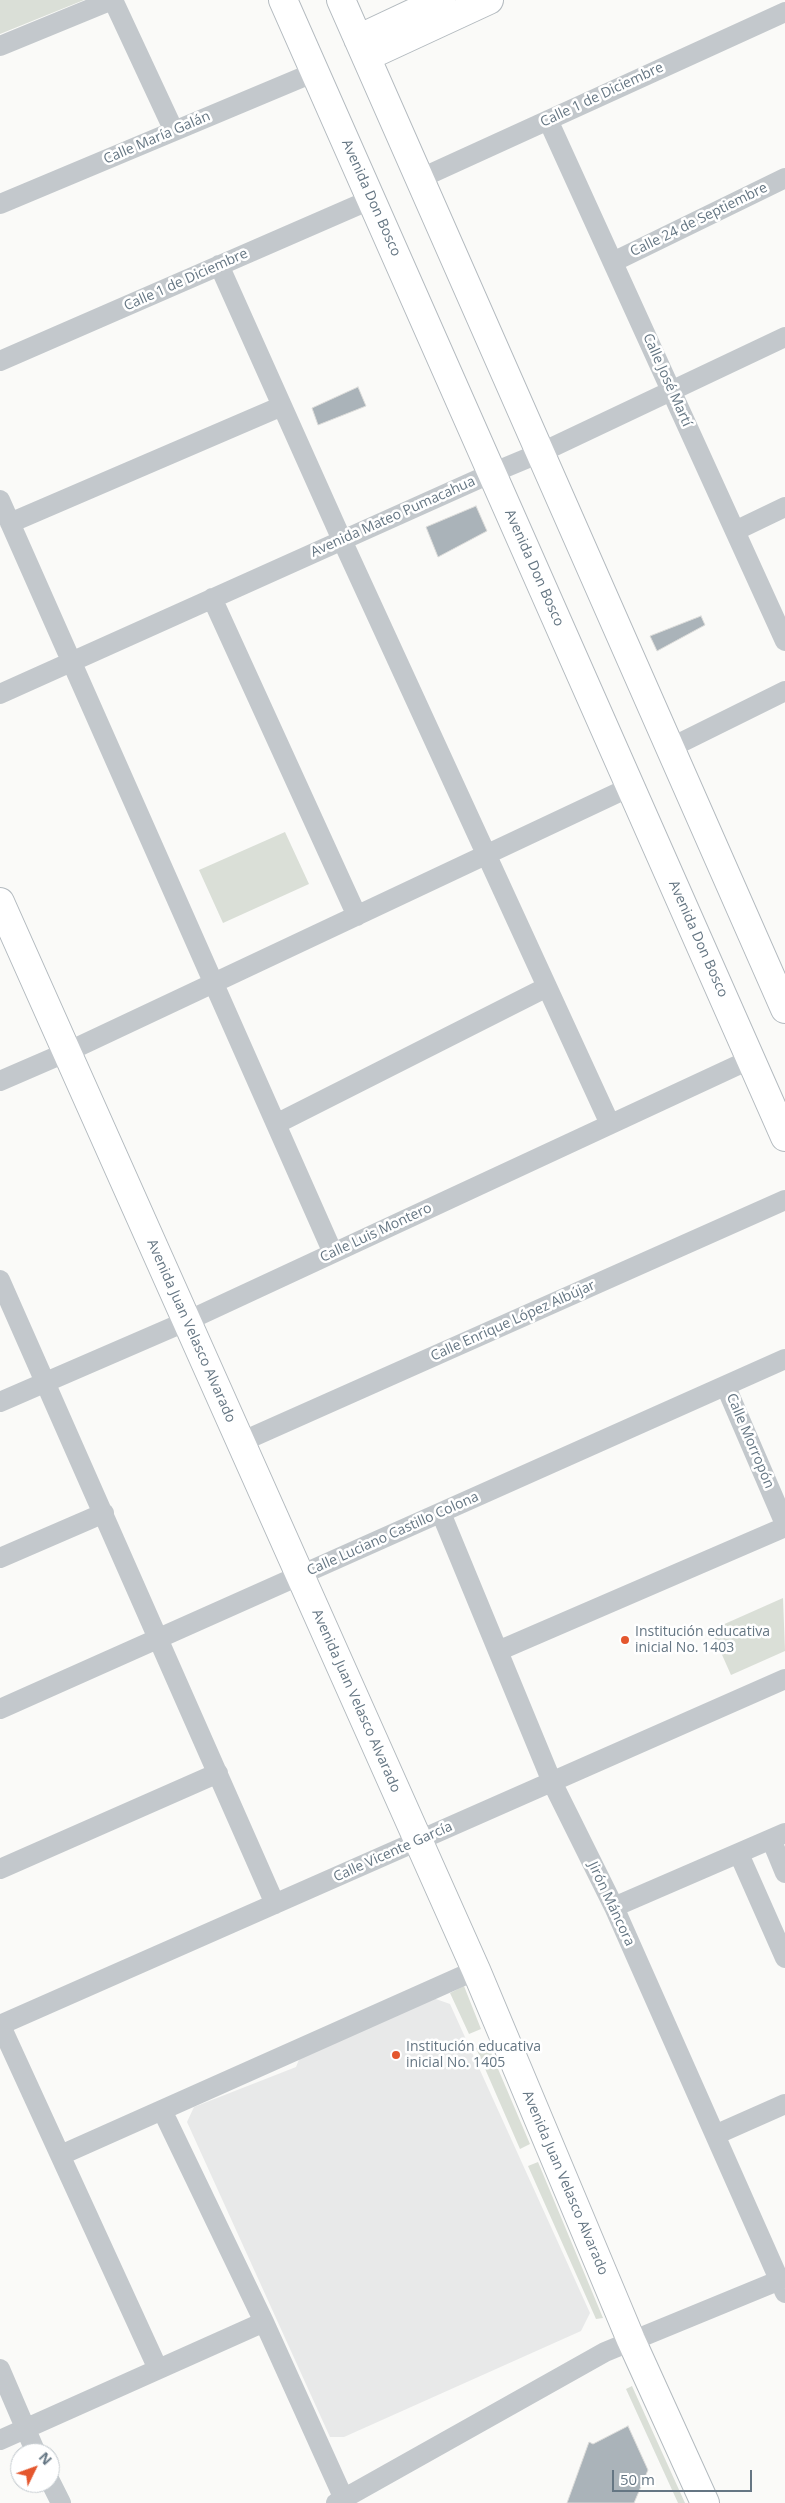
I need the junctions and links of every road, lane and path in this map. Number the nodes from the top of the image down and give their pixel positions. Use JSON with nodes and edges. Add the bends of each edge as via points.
{"nodes":[{"id":1,"x":112,"y":0,"type":"edge"},
{"id":2,"x":283,"y":0,"type":"edge"},
{"id":3,"x":341,"y":0,"type":"edge"},
{"id":4,"x":442,"y":0,"type":"edge"},
{"id":5,"x":489,"y":0,"type":"edge"},
{"id":6,"x":785,"y":12,"type":"edge"},
{"id":7,"x":0,"y":46,"type":"edge"},
{"id":8,"x":362,"y":48,"type":"junction"},
{"id":9,"x":315,"y":72,"type":"junction"},
{"id":10,"x":548,"y":120,"type":"junction"},
{"id":11,"x":174,"y":131,"type":"junction"},
{"id":12,"x":785,"y":178,"type":"edge"},
{"id":13,"x":420,"y":179,"type":"junction"},
{"id":14,"x":372,"y":199,"type":"junction"},
{"id":15,"x":0,"y":204,"type":"edge"},
{"id":16,"x":613,"y":262,"type":"junction"},
{"id":17,"x":219,"y":265,"type":"junction"},
{"id":18,"x":785,"y":337,"type":"edge"},
{"id":19,"x":0,"y":361,"type":"edge"},
{"id":20,"x":671,"y":390,"type":"junction"},
{"id":21,"x":282,"y":406,"type":"junction"},
{"id":22,"x":540,"y":453,"type":"junction"},
{"id":23,"x":492,"y":473,"type":"junction"},
{"id":24,"x":0,"y":500,"type":"edge"},
{"id":25,"x":785,"y":507,"type":"edge"},
{"id":26,"x":10,"y":523,"type":"junction"},
{"id":27,"x":735,"y":531,"type":"junction"},
{"id":28,"x":342,"y":540,"type":"junction"},
{"id":29,"x":212,"y":598,"type":"junction"},
{"id":30,"x":785,"y":641,"type":"edge"},
{"id":31,"x":71,"y":662,"type":"junction"},
{"id":32,"x":785,"y":691,"type":"edge"},
{"id":33,"x":0,"y":694,"type":"edge"},
{"id":34,"x":670,"y":748,"type":"junction"},
{"id":35,"x":630,"y":786,"type":"junction"},
{"id":36,"x":486,"y":855,"type":"junction"},
{"id":37,"x":0,"y":902,"type":"edge"},
{"id":38,"x":357,"y":916,"type":"junction"},
{"id":39,"x":213,"y":983,"type":"junction"},
{"id":40,"x":547,"y":987,"type":"junction"},
{"id":41,"x":785,"y":1009,"type":"edge"},
{"id":42,"x":67,"y":1052,"type":"junction"},
{"id":43,"x":751,"y":1059,"type":"junction"},
{"id":44,"x":0,"y":1081,"type":"edge"},
{"id":45,"x":276,"y":1124,"type":"junction"},
{"id":46,"x":610,"y":1124,"type":"junction"},
{"id":47,"x":785,"y":1137,"type":"edge"},
{"id":48,"x":785,"y":1200,"type":"edge"},
{"id":49,"x":333,"y":1252,"type":"junction"},
{"id":50,"x":0,"y":1280,"type":"edge"},
{"id":51,"x":187,"y":1321,"type":"junction"},
{"id":52,"x":785,"y":1359,"type":"edge"},
{"id":53,"x":46,"y":1382,"type":"junction"},
{"id":54,"x":726,"y":1387,"type":"junction"},
{"id":55,"x":0,"y":1402,"type":"edge"},
{"id":56,"x":241,"y":1442,"type":"junction"},
{"id":57,"x":104,"y":1513,"type":"junction"},
{"id":58,"x":441,"y":1513,"type":"junction"},
{"id":59,"x":785,"y":1525,"type":"edge"},
{"id":60,"x":0,"y":1558,"type":"edge"},
{"id":61,"x":300,"y":1575,"type":"junction"},
{"id":62,"x":159,"y":1638,"type":"junction"},
{"id":63,"x":498,"y":1651,"type":"junction"},
{"id":64,"x":785,"y":1679,"type":"edge"},
{"id":65,"x":0,"y":1709,"type":"edge"},
{"id":66,"x":218,"y":1773,"type":"junction"},
{"id":67,"x":552,"y":1782,"type":"junction"},
{"id":68,"x":778,"y":1836,"type":"edge"},
{"id":69,"x":418,"y":1841,"type":"junction"},
{"id":70,"x":739,"y":1854,"type":"junction"},
{"id":71,"x":0,"y":1869,"type":"edge"},
{"id":72,"x":785,"y":1873,"type":"edge"},
{"id":73,"x":275,"y":1904,"type":"junction"},
{"id":74,"x":614,"y":1907,"type":"junction"},
{"id":75,"x":785,"y":1958,"type":"edge"},
{"id":76,"x":476,"y":1970,"type":"junction"},
{"id":77,"x":0,"y":2025,"type":"edge"},
{"id":78,"x":785,"y":2104,"type":"edge"},
{"id":79,"x":162,"y":2110,"type":"junction"},
{"id":80,"x":715,"y":2135,"type":"junction"},
{"id":81,"x":61,"y":2155,"type":"junction"},
{"id":82,"x":783,"y":2284,"type":"edge"},
{"id":83,"x":264,"y":2322,"type":"junction"},
{"id":84,"x":631,"y":2340,"type":"junction"},
{"id":85,"x":0,"y":2369,"type":"edge"},
{"id":86,"x":158,"y":2369,"type":"junction"},
{"id":87,"x":25,"y":2430,"type":"junction"},
{"id":88,"x":0,"y":2440,"type":"edge"},
{"id":89,"x":31,"y":2443,"type":"edge"},
{"id":90,"x":340,"y":2501,"type":"edge"},
{"id":91,"x":706,"y":2503,"type":"edge"}],
"edges":[{"from":1,"to":7,"type":"street"},
{"from":1,"to":11,"type":"street"},
{"from":2,"to":9,"type":"street","name":"Avenida Don Bosco"},
{"from":3,"to":8,"type":"street"},
{"from":4,"to":8,"type":"street"},
{"from":5,"to":8,"type":"street"},
{"from":6,"to":10,"type":"street","name":"Calle 1 de Diciembre"},
{"from":8,"to":13,"type":"street"},
{"from":9,"to":11,"type":"street","name":"Calle María Galán"},
{"from":9,"to":14,"type":"street","name":"Avenida Don Bosco"},
{"from":10,"to":13,"type":"street","name":"Calle 1 de Diciembre"},
{"from":10,"to":16,"type":"street","name":"Calle José Martí"},
{"from":11,"to":15,"type":"street","name":"Calle María Galán"},
{"from":12,"to":16,"type":"street","name":"Calle 24 de Septiembre"},
{"from":13,"to":22,"type":"street"},
{"from":14,"to":17,"type":"street","name":"Calle 1 de Diciembre"},
{"from":14,"to":23,"type":"street","name":"Avenida Don Bosco"},
{"from":16,"to":20,"type":"street","name":"Calle José Martí"},
{"from":17,"to":19,"type":"street","name":"Calle 1 de Diciembre"},
{"from":17,"to":21,"type":"street"},
{"from":18,"to":20,"type":"street","name":"Avenida Mateo Pumacahua"},
{"from":20,"to":22,"type":"street","name":"Avenida Mateo Pumacahua"},
{"from":20,"to":27,"type":"street","name":"Calle José Martí"},
{"from":21,"to":26,"type":"street"},
{"from":21,"to":28,"type":"street"},
{"from":22,"to":23,"type":"street","name":"Avenida Mateo Pumacahua"},
{"from":22,"to":34,"type":"street"},
{"from":23,"to":28,"type":"street","name":"Avenida Mateo Pumacahua"},
{"from":23,"to":35,"type":"street","name":"Avenida Don Bosco"},
{"from":24,"to":26,"type":"street"},
{"from":25,"to":27,"type":"street"},
{"from":26,"to":31,"type":"street"},
{"from":27,"to":30,"type":"street","name":"Calle José Martí"},
{"from":28,"to":29,"type":"street","name":"Avenida Mateo Pumacahua"},
{"from":28,"to":36,"type":"street"},
{"from":29,"to":31,"type":"street","name":"Avenida Mateo Pumacahua"},
{"from":29,"to":38,"type":"street"},
{"from":31,"to":33,"type":"street","name":"Avenida Mateo Pumacahua"},
{"from":31,"to":39,"type":"street"},
{"from":32,"to":34,"type":"street"},
{"from":34,"to":41,"type":"street"},
{"from":35,"to":36,"type":"street"},
{"from":35,"to":43,"type":"street","name":"Avenida Don Bosco"},
{"from":36,"to":38,"type":"street"},
{"from":36,"to":40,"type":"street"},
{"from":37,"to":42,"type":"street","name":"Avenida Juan Velasco Alvarado"},
{"from":38,"to":39,"type":"street"},
{"from":39,"to":42,"type":"street"},
{"from":39,"to":45,"type":"street"},
{"from":40,"to":45,"type":"street"},
{"from":40,"to":46,"type":"street"},
{"from":42,"to":44,"type":"street"},
{"from":42,"to":51,"type":"street","name":"Avenida Juan Velasco Alvarado"},
{"from":43,"to":46,"type":"street","name":"Calle Luis Montero"},
{"from":43,"to":47,"type":"street","name":"Avenida Don Bosco"},
{"from":45,"to":49,"type":"street"},
{"from":46,"to":49,"type":"street","name":"Calle Luis Montero"},
{"from":48,"to":56,"type":"street","name":"Calle Enrique López Albújar"},
{"from":49,"to":51,"type":"street","name":"Calle Luis Montero"},
{"from":50,"to":53,"type":"street"},
{"from":51,"to":53,"type":"street","name":"Calle Luis Montero"},
{"from":51,"to":56,"type":"street","name":"Avenida Juan Velasco Alvarado"},
{"from":52,"to":54,"type":"street","name":"Calle Luciano Castillo Colona"},
{"from":53,"to":55,"type":"street","name":"Calle Luis Montero"},
{"from":53,"to":57,"type":"street"},
{"from":54,"to":58,"type":"street","name":"Calle Luciano Castillo Colona"},
{"from":54,"to":59,"type":"street","name":"Calle Morropón"},
{"from":56,"to":61,"type":"street","name":"Avenida Juan Velasco Alvarado"},
{"from":57,"to":60,"type":"street"},
{"from":57,"to":62,"type":"street"},
{"from":58,"to":61,"type":"street","name":"Calle Luciano Castillo Colona"},
{"from":58,"to":63,"type":"street","name":"Jirón Máncora"},
{"from":59,"to":63,"type":"street"},
{"from":61,"to":62,"type":"street","name":"Calle Luciano Castillo Colona"},
{"from":61,"to":69,"type":"street","name":"Avenida Juan Velasco Alvarado"},
{"from":62,"to":65,"type":"street","name":"Calle Luciano Castillo Colona"},
{"from":62,"to":66,"type":"street"},
{"from":63,"to":67,"type":"street","name":"Jirón Máncora"},
{"from":64,"to":67,"type":"street","name":"Calle Vicente García"},
{"from":66,"to":71,"type":"street"},
{"from":66,"to":73,"type":"street"},
{"from":67,"to":69,"type":"street","name":"Calle Vicente García"},
{"from":67,"to":74,"type":"street","name":"Jirón Máncora"},
{"from":68,"to":70,"type":"street"},
{"from":68,"to":72,"type":"street"},
{"from":69,"to":73,"type":"street","name":"Calle Vicente García"},
{"from":69,"to":76,"type":"street","name":"Avenida Juan Velasco Alvarado"},
{"from":70,"to":74,"type":"street"},
{"from":70,"to":75,"type":"street"},
{"from":73,"to":77,"type":"street","name":"Calle Vicente García"},
{"from":74,"to":80,"type":"street","name":"Jirón Máncora"},
{"from":76,"to":79,"type":"street"},
{"from":76,"to":84,"type":"street","name":"Avenida Juan Velasco Alvarado"},
{"from":77,"to":81,"type":"street"},
{"from":78,"to":80,"type":"street"},
{"from":79,"to":81,"type":"street"},
{"from":79,"to":83,"type":"street"},
{"from":80,"to":82,"type":"street","name":"Jirón Máncora"},
{"from":81,"to":86,"type":"street"},
{"from":82,"to":84,"type":"street"},
{"from":83,"to":86,"type":"street"},
{"from":83,"to":90,"type":"street"},
{"from":84,"to":90,"type":"street"},
{"from":84,"to":91,"type":"street","name":"Avenida Juan Velasco Alvarado"},
{"from":85,"to":87,"type":"street"},
{"from":86,"to":87,"type":"street"},
{"from":87,"to":88,"type":"street"},
{"from":87,"to":89,"type":"street"}]}
